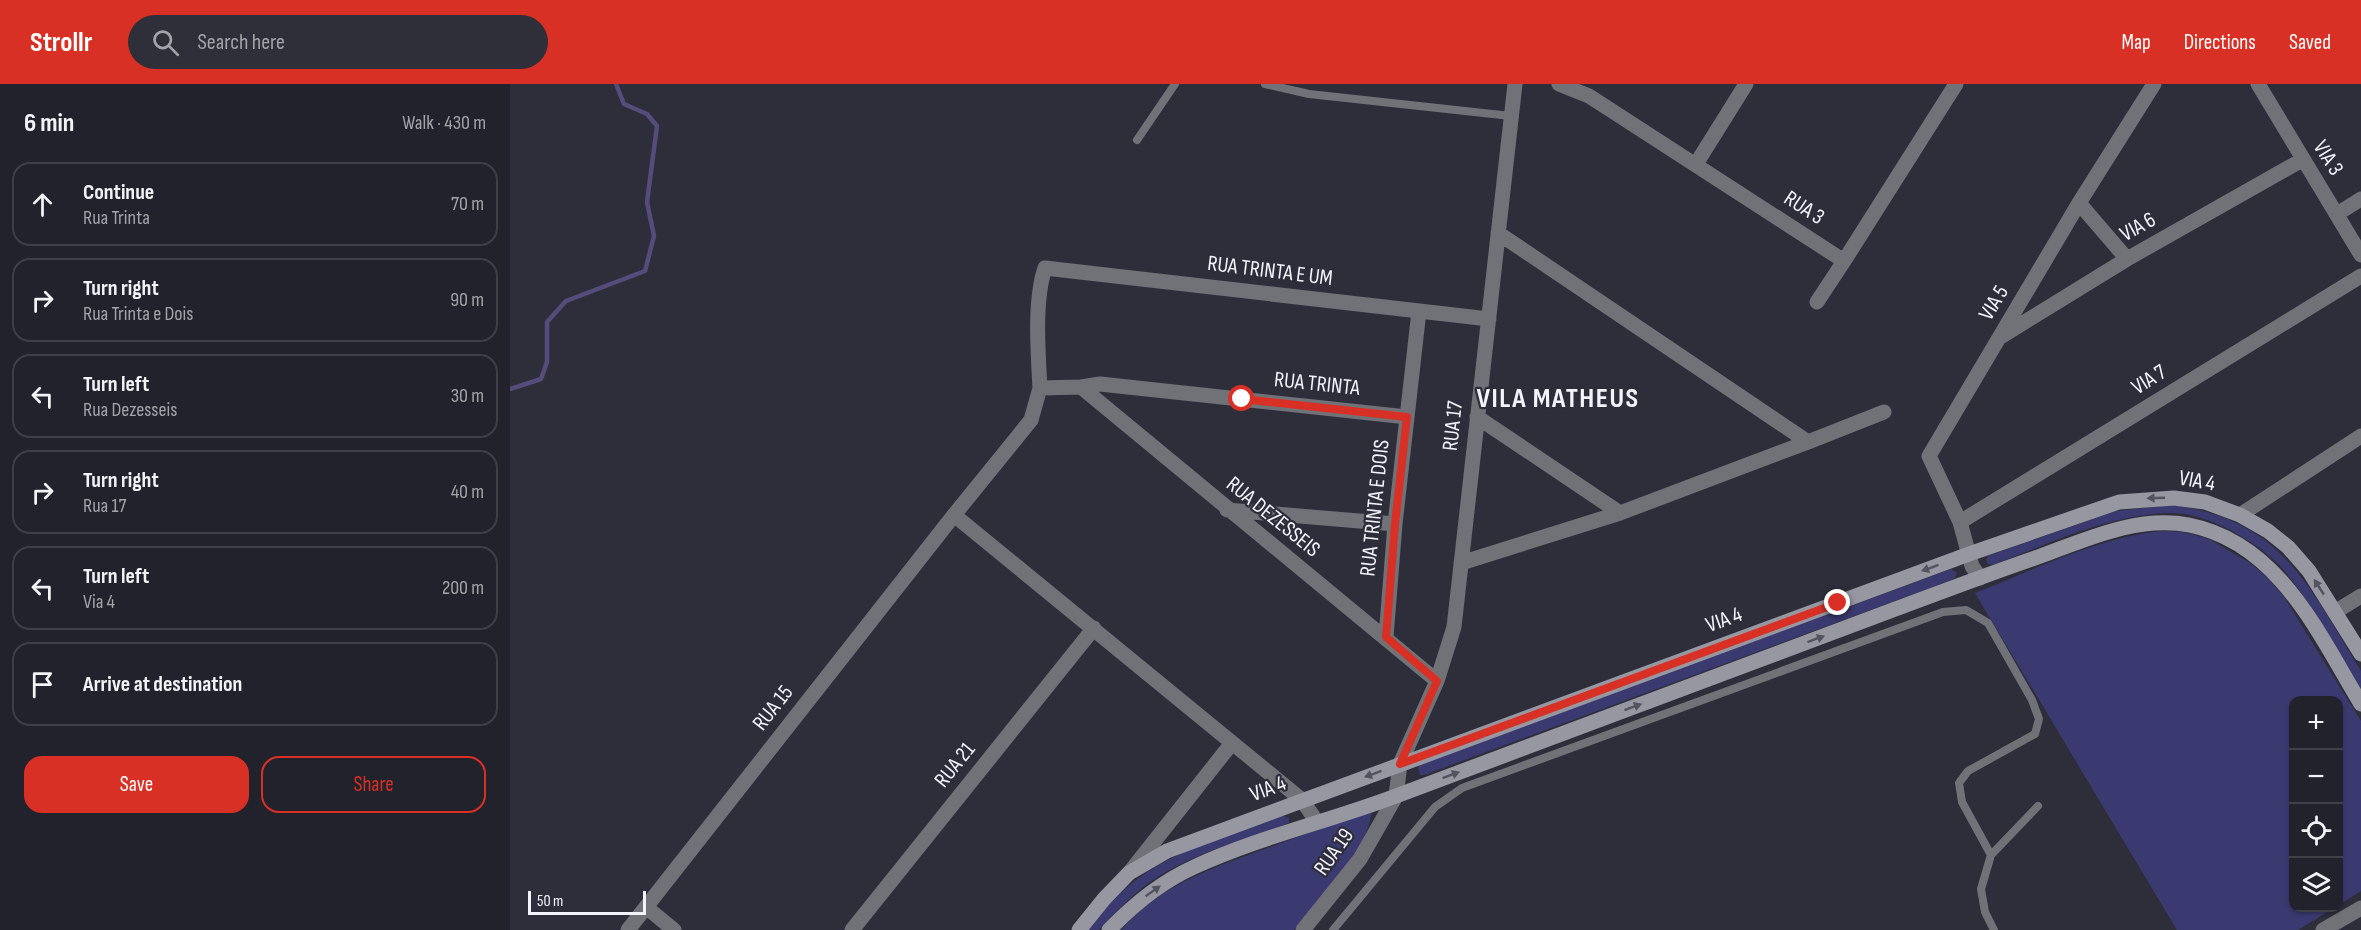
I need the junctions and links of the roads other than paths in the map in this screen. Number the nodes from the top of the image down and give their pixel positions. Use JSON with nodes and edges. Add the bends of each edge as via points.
{"nodes":[{"id":1,"x":1175,"y":84,"type":"edge"},
{"id":2,"x":1265,"y":84,"type":"edge"},
{"id":3,"x":1515,"y":84,"type":"edge"},
{"id":4,"x":1559,"y":84,"type":"edge"},
{"id":5,"x":1746,"y":84,"type":"edge"},
{"id":6,"x":1956,"y":84,"type":"edge"},
{"id":7,"x":2154,"y":84,"type":"edge"},
{"id":8,"x":2258,"y":84,"type":"edge"},
{"id":9,"x":1512,"y":116,"type":"junction"},
{"id":10,"x":1137,"y":140,"type":"dead end"},
{"id":11,"x":2302,"y":160,"type":"junction"},
{"id":12,"x":1696,"y":164,"type":"junction"},
{"id":13,"x":2361,"y":199,"type":"edge"},
{"id":14,"x":2079,"y":203,"type":"junction"},
{"id":15,"x":2337,"y":214,"type":"junction"},
{"id":16,"x":1498,"y":234,"type":"junction"},
{"id":17,"x":2361,"y":255,"type":"edge"},
{"id":18,"x":2127,"y":259,"type":"junction"},
{"id":19,"x":1844,"y":261,"type":"junction"},
{"id":20,"x":1045,"y":268,"type":"joint"},
{"id":21,"x":2361,"y":276,"type":"edge"},
{"id":22,"x":1817,"y":302,"type":"dead end"},
{"id":23,"x":1419,"y":311,"type":"junction"},
{"id":24,"x":1489,"y":319,"type":"junction"},
{"id":25,"x":2000,"y":337,"type":"junction"},
{"id":26,"x":1081,"y":387,"type":"junction"},
{"id":27,"x":1040,"y":388,"type":"junction"},
{"id":28,"x":1884,"y":412,"type":"dead end"},
{"id":29,"x":1407,"y":417,"type":"junction"},
{"id":30,"x":1477,"y":417,"type":"junction"},
{"id":31,"x":2361,"y":436,"type":"edge"},
{"id":32,"x":1808,"y":442,"type":"junction"},
{"id":33,"x":1227,"y":510,"type":"junction"},
{"id":34,"x":1620,"y":513,"type":"junction"},
{"id":35,"x":954,"y":514,"type":"junction"},
{"id":36,"x":2240,"y":515,"type":"junction"},
{"id":37,"x":1960,"y":522,"type":"junction"},
{"id":38,"x":1395,"y":524,"type":"junction"},
{"id":39,"x":1969,"y":554,"type":"junction"},
{"id":40,"x":1461,"y":562,"type":"junction"},
{"id":41,"x":1980,"y":578,"type":"junction"},
{"id":42,"x":2361,"y":596,"type":"edge"},
{"id":43,"x":2335,"y":612,"type":"junction"},
{"id":44,"x":1094,"y":628,"type":"junction"},
{"id":45,"x":1386,"y":637,"type":"junction"},
{"id":46,"x":2361,"y":654,"type":"edge"},
{"id":47,"x":1437,"y":681,"type":"junction"},
{"id":48,"x":2361,"y":704,"type":"edge"},
{"id":49,"x":1232,"y":743,"type":"junction"},
{"id":50,"x":1400,"y":764,"type":"junction"},
{"id":51,"x":1396,"y":796,"type":"junction"},
{"id":52,"x":1302,"y":800,"type":"junction"},
{"id":53,"x":2038,"y":806,"type":"dead end"},
{"id":54,"x":1317,"y":822,"type":"junction"},
{"id":55,"x":1991,"y":855,"type":"junction"},
{"id":56,"x":1129,"y":873,"type":"junction"},
{"id":57,"x":646,"y":907,"type":"junction"},
{"id":58,"x":2361,"y":908,"type":"edge"},
{"id":59,"x":628,"y":930,"type":"edge"},
{"id":60,"x":674,"y":930,"type":"edge"},
{"id":61,"x":852,"y":930,"type":"edge"},
{"id":62,"x":1079,"y":930,"type":"edge"},
{"id":63,"x":1109,"y":930,"type":"edge"},
{"id":64,"x":1303,"y":930,"type":"edge"},
{"id":65,"x":1333,"y":930,"type":"edge"},
{"id":66,"x":1994,"y":930,"type":"edge"},
{"id":67,"x":2323,"y":930,"type":"edge"}],
"edges":[{"from":1,"to":10,"type":"lane"},
{"from":2,"to":9,"type":"lane","via":[[1309,94]]},
{"from":3,"to":9,"type":"street","name":"RUA 17"},
{"from":4,"to":12,"type":"street","name":"RUA 3","via":[[1589,96]]},
{"from":5,"to":12,"type":"street"},
{"from":6,"to":19,"type":"street"},
{"from":7,"to":14,"type":"street","name":"VIA 5"},
{"from":8,"to":11,"type":"street","name":"VIA 3"},
{"from":9,"to":16,"type":"street","name":"RUA 17"},
{"from":11,"to":15,"type":"street","name":"VIA 3"},
{"from":11,"to":18,"type":"street","name":"VIA 6"},
{"from":12,"to":19,"type":"street","name":"RUA 3"},
{"from":13,"to":15,"type":"street"},
{"from":14,"to":18,"type":"street"},
{"from":14,"to":25,"type":"street","name":"VIA 5"},
{"from":15,"to":17,"type":"street","name":"VIA 3"},
{"from":16,"to":24,"type":"street","name":"RUA 17"},
{"from":16,"to":32,"type":"street"},
{"from":18,"to":25,"type":"street","name":"VIA 6"},
{"from":19,"to":22,"type":"street"},
{"from":20,"to":23,"type":"street","name":"RUA TRINTA E UM"},
{"from":20,"to":27,"type":"street","name":"RUA 15","via":[[1038,341]]},
{"from":21,"to":37,"type":"street","name":"VIA 7"},
{"from":23,"to":24,"type":"street","name":"RUA TRINTA E UM"},
{"from":23,"to":29,"type":"street","name":"RUA TRINTA E DOIS"},
{"from":24,"to":30,"type":"street","name":"RUA 17"},
{"from":25,"to":37,"type":"street","name":"VIA 5","via":[[1929,456]]},
{"from":26,"to":27,"type":"street"},
{"from":26,"to":29,"type":"street","name":"RUA TRINTA","via":[[1100,384]]},
{"from":26,"to":33,"type":"street","name":"RUA DEZESSEIS"},
{"from":27,"to":35,"type":"street","name":"RUA 15","via":[[1031,420]]},
{"from":28,"to":32,"type":"street"},
{"from":29,"to":38,"type":"street","name":"RUA TRINTA E DOIS"},
{"from":30,"to":34,"type":"street"},
{"from":30,"to":40,"type":"street","name":"RUA 17"},
{"from":31,"to":36,"type":"street"},
{"from":32,"to":34,"type":"street"},
{"from":33,"to":38,"type":"street"},
{"from":33,"to":45,"type":"street","name":"RUA DEZESSEIS"},
{"from":34,"to":40,"type":"street"},
{"from":35,"to":44,"type":"street"},
{"from":35,"to":57,"type":"street","name":"RUA 15"},
{"from":36,"to":39,"type":"street","name":"VIA 4","one_way":true,"via":[[2205,502],[2174,498],[2119,502]]},
{"from":43,"to":36,"type":"street","name":"VIA 4","one_way":true,"via":[[2309,571],[2288,548]]},
{"from":37,"to":39,"type":"street","name":"VIA 5"},
{"from":38,"to":45,"type":"street","name":"RUA TRINTA E DOIS"},
{"from":39,"to":41,"type":"street","name":"VIA 5"},
{"from":39,"to":50,"type":"street","name":"VIA 4","one_way":true},
{"from":40,"to":47,"type":"street","name":"RUA 17","via":[[1454,627]]},
{"from":41,"to":48,"type":"street","name":"VIA 4","via":[[2128,526],[2186,524],[2212,531],[2258,557],[2277,576],[2297,601]]},
{"from":51,"to":41,"type":"street","name":"VIA 4","one_way":true},
{"from":42,"to":43,"type":"street"},
{"from":43,"to":46,"type":"street","name":"VIA 4"},
{"from":44,"to":49,"type":"street"},
{"from":44,"to":61,"type":"street","name":"RUA 21"},
{"from":45,"to":47,"type":"street","name":"RUA DEZESSEIS"},
{"from":47,"to":50,"type":"street","name":"RUA 17"},
{"from":49,"to":52,"type":"street"},
{"from":49,"to":56,"type":"street"},
{"from":50,"to":51,"type":"street","name":"RUA 17"},
{"from":50,"to":52,"type":"street","name":"VIA 4","one_way":true},
{"from":51,"to":54,"type":"street","name":"VIA 4"},
{"from":51,"to":64,"type":"street","name":"RUA 19","via":[[1360,859]]},
{"from":52,"to":54,"type":"street"},
{"from":52,"to":56,"type":"street","name":"VIA 4","via":[[1167,851]]},
{"from":53,"to":55,"type":"lane"},
{"from":63,"to":54,"type":"street","name":"VIA 4","one_way":true,"via":[[1171,879],[1215,858]]},
{"from":55,"to":65,"type":"lane","via":[[1962,802],[1959,783],[1968,771],[2035,734],[2039,719],[1988,623],[1966,610],[1943,612],[1462,788],[1435,807]]},
{"from":55,"to":66,"type":"lane","via":[[1981,889],[1985,912]]},
{"from":56,"to":62,"type":"street","name":"VIA 4"},
{"from":57,"to":59,"type":"street","name":"RUA 15"},
{"from":57,"to":60,"type":"street"},
{"from":58,"to":67,"type":"street"}]}
